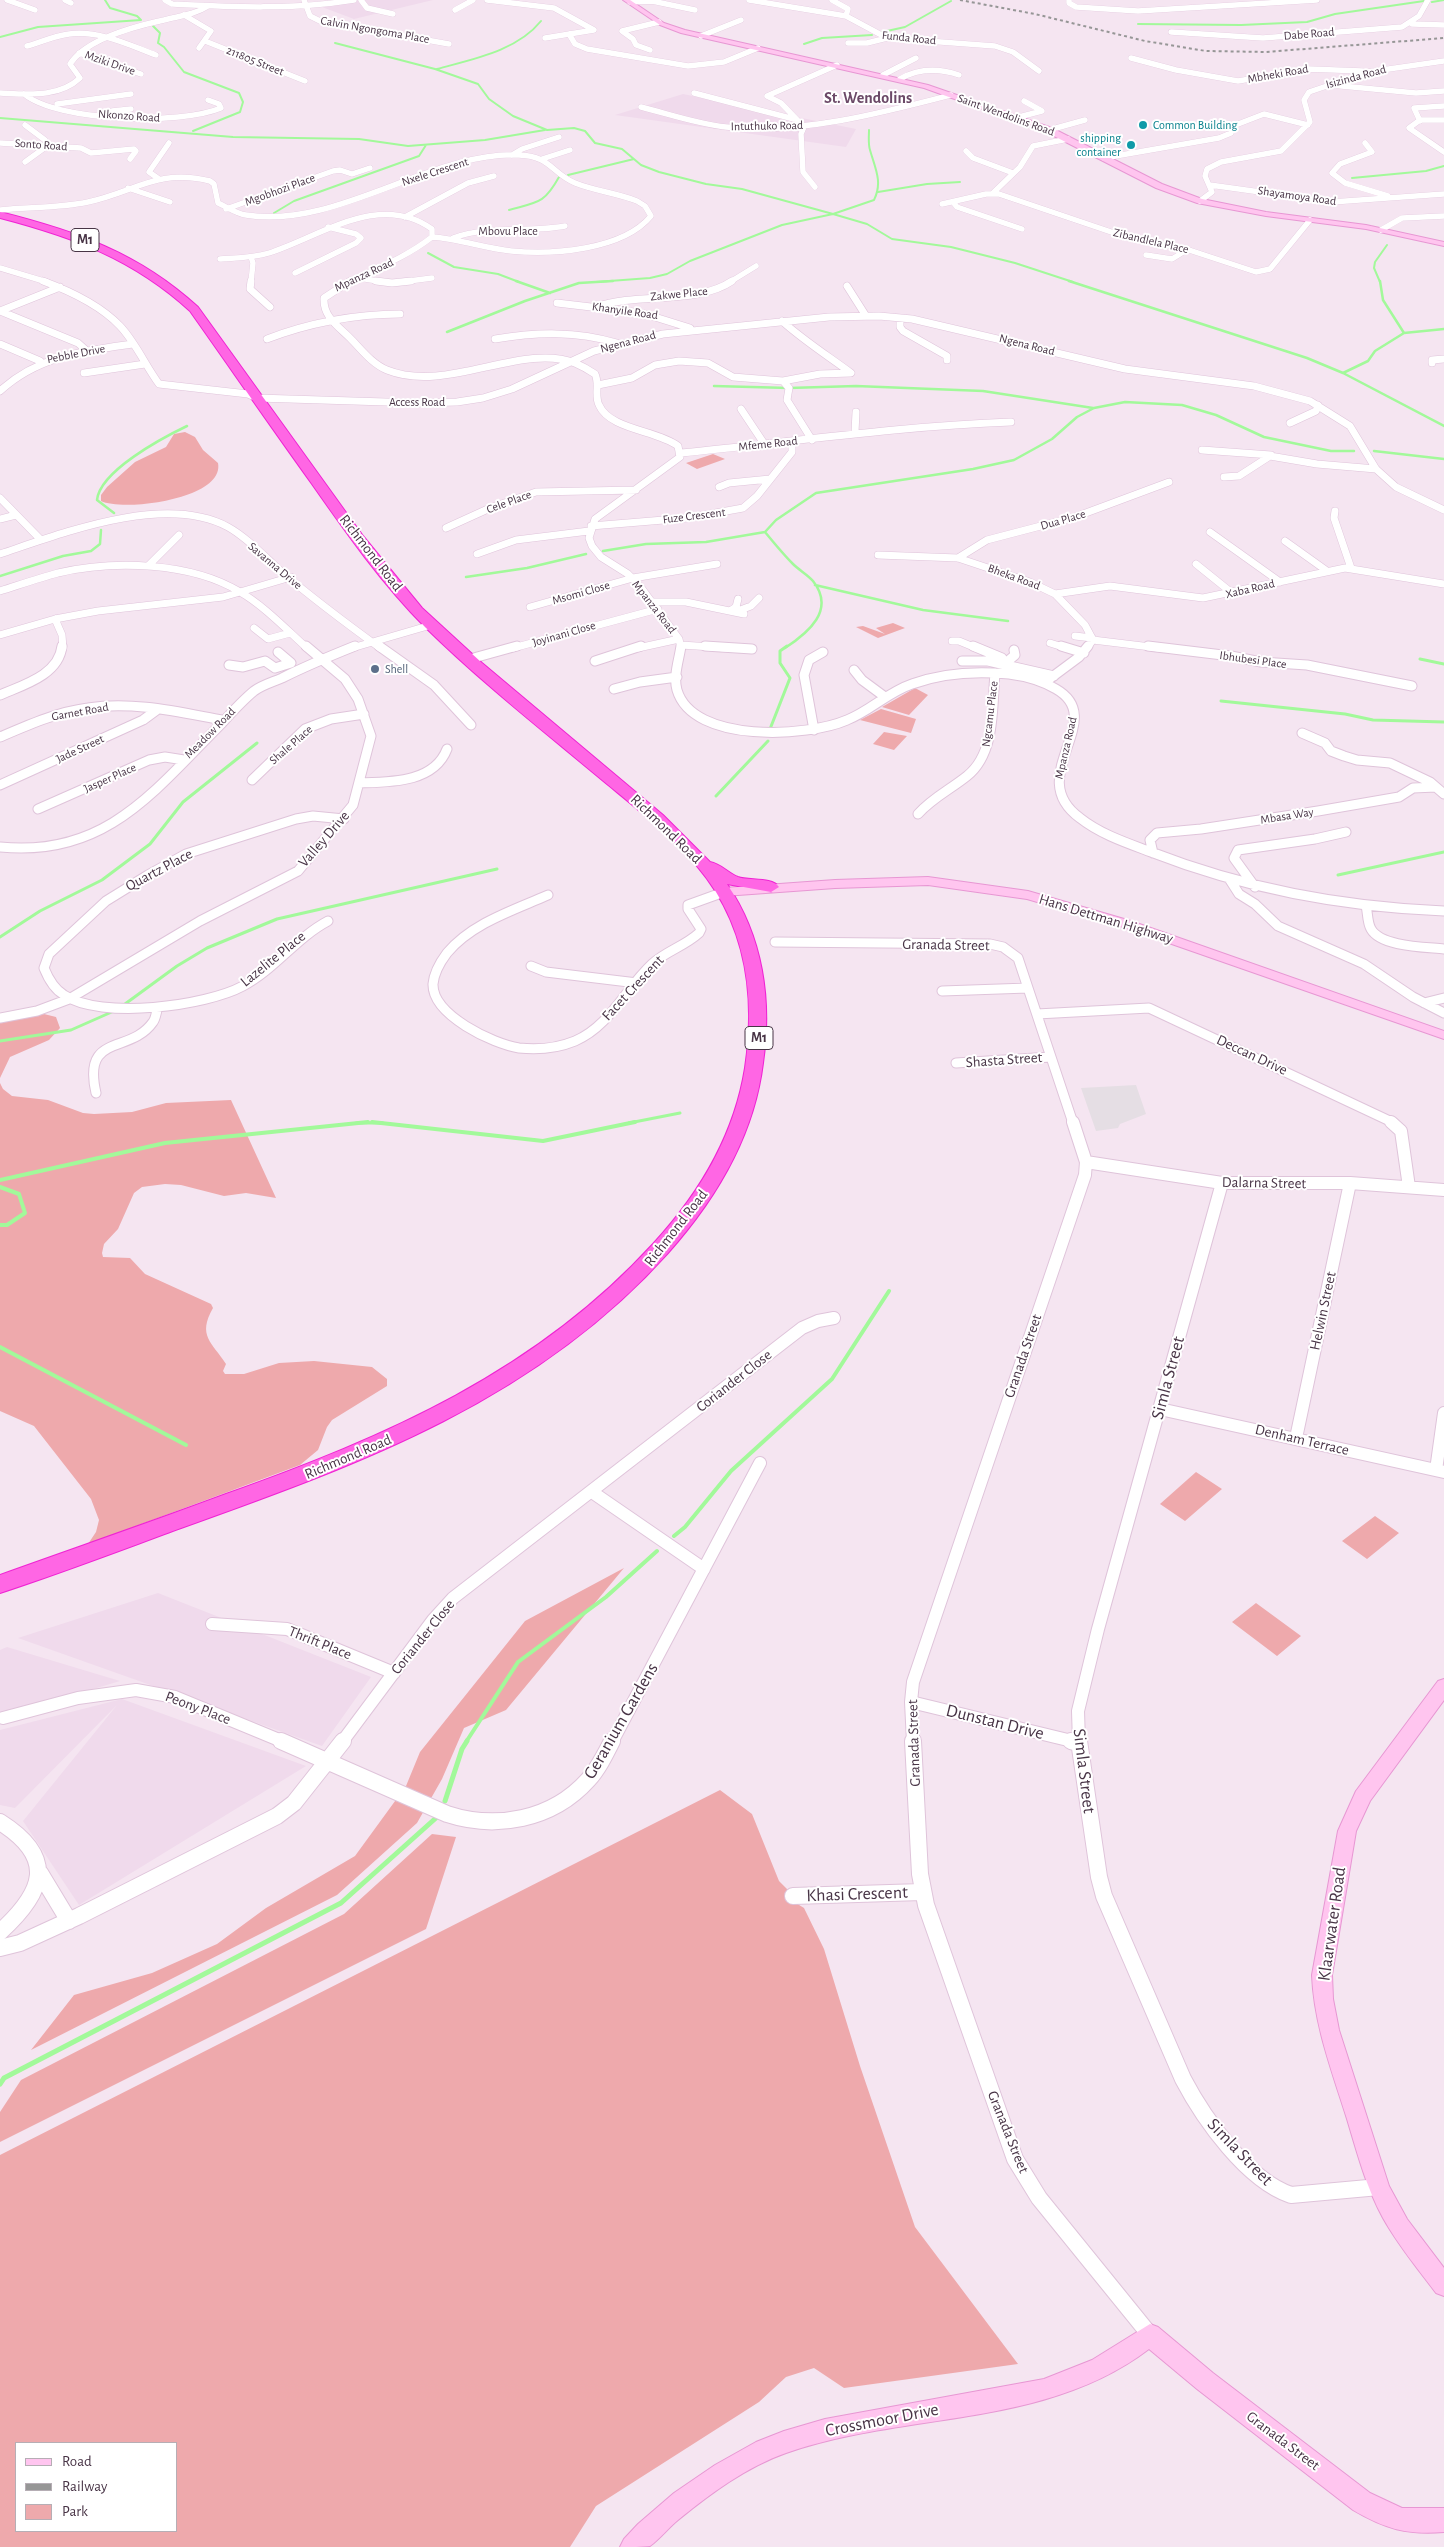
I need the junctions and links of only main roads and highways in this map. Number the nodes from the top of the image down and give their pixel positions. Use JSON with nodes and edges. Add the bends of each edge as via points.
{"nodes":[{"id":1,"x":0,"y":215,"type":"edge"},
{"id":2,"x":696,"y":855,"type":"junction"},
{"id":3,"x":736,"y":914,"type":"junction"},
{"id":4,"x":0,"y":1584,"type":"edge"}],
"edges":[{"from":1,"to":2,"type":"highway","name":"Richmond Road","number":"M1","via":[[95,244],[163,281],[194,309],[361,543],[431,625],[655,816]]},
{"from":2,"to":3,"type":"highway","name":"Richmond Road","number":"M1"},
{"from":2,"to":3,"type":"highway","via":[[724,878],[771,887],[743,901]]},
{"from":3,"to":4,"type":"highway","name":"Richmond Road","number":"M1","via":[[753,966],[759,1002],[759,1036],[748,1100],[734,1141],[698,1205],[652,1261],[609,1303],[503,1381],[430,1422],[324,1469]]}]}
